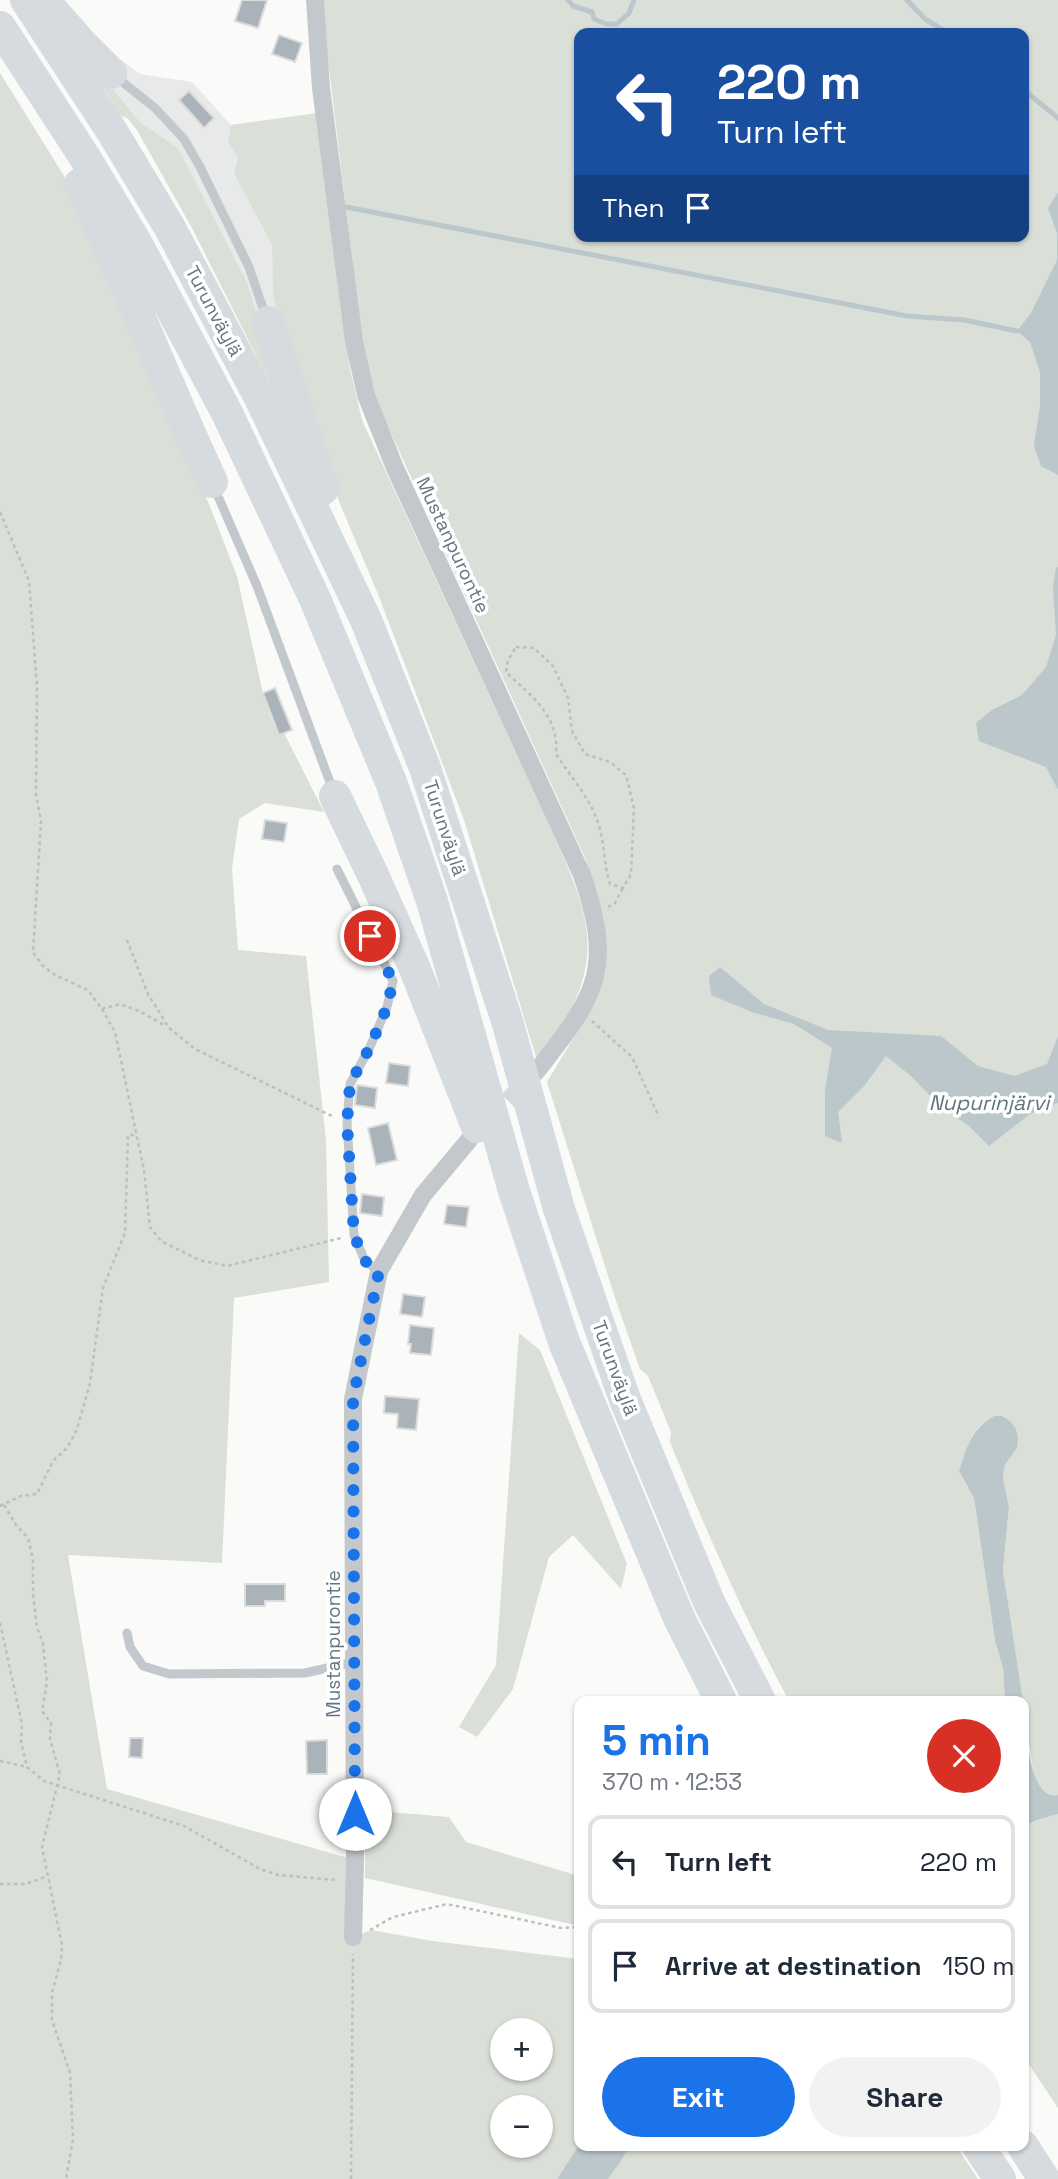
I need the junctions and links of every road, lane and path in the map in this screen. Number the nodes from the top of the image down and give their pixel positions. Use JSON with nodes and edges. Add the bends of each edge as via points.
{"nodes":[{"id":1,"x":26,"y":0,"type":"edge"},
{"id":2,"x":44,"y":0,"type":"edge"},
{"id":3,"x":315,"y":0,"type":"edge"},
{"id":4,"x":8,"y":39,"type":"edge"},
{"id":5,"x":111,"y":73,"type":"joint"},
{"id":6,"x":268,"y":322,"type":"joint"},
{"id":7,"x":212,"y":482,"type":"joint"},
{"id":8,"x":0,"y":512,"type":"edge"},
{"id":9,"x":366,"y":620,"type":"junction"},
{"id":10,"x":335,"y":796,"type":"joint"},
{"id":11,"x":337,"y":869,"type":"dead end"},
{"id":12,"x":623,"y":888,"type":"junction"},
{"id":13,"x":595,"y":915,"type":"junction"},
{"id":14,"x":127,"y":940,"type":"dead end"},
{"id":15,"x":102,"y":1009,"type":"junction"},
{"id":16,"x":582,"y":1012,"type":"junction"},
{"id":17,"x":169,"y":1028,"type":"junction"},
{"id":18,"x":536,"y":1072,"type":"tunnel mouth"},
{"id":19,"x":659,"y":1117,"type":"dead end"},
{"id":20,"x":347,"y":1123,"type":"junction"},
{"id":21,"x":137,"y":1135,"type":"junction"},
{"id":22,"x":469,"y":1140,"type":"dead end"},
{"id":23,"x":354,"y":1235,"type":"junction"},
{"id":24,"x":379,"y":1271,"type":"junction"},
{"id":25,"x":564,"y":1342,"type":"junction"},
{"id":26,"x":2,"y":1505,"type":"edge"},
{"id":27,"x":0,"y":1623,"type":"edge"},
{"id":28,"x":127,"y":1633,"type":"dead end"},
{"id":29,"x":354,"y":1662,"type":"junction"},
{"id":30,"x":718,"y":1696,"type":"edge"},
{"id":31,"x":757,"y":1696,"type":"edge"},
{"id":32,"x":0,"y":1761,"type":"edge"},
{"id":33,"x":27,"y":1767,"type":"junction"},
{"id":34,"x":59,"y":1784,"type":"junction"},
{"id":35,"x":47,"y":1876,"type":"junction"},
{"id":36,"x":355,"y":1881,"type":"junction"},
{"id":37,"x":0,"y":1884,"type":"edge"},
{"id":38,"x":574,"y":1927,"type":"edge"},
{"id":39,"x":353,"y":1937,"type":"junction"},
{"id":40,"x":981,"y":2151,"type":"edge"},
{"id":41,"x":1026,"y":2151,"type":"edge"},
{"id":42,"x":66,"y":2179,"type":"edge"},
{"id":43,"x":351,"y":2179,"type":"edge"},
{"id":44,"x":1000,"y":2179,"type":"edge"},
{"id":45,"x":1044,"y":2179,"type":"edge"}],
"edges":[{"from":1,"to":9,"type":"highway","name":"Turunväylä","via":[[170,228],[260,398]]},
{"from":2,"to":5,"type":"highway"},
{"from":3,"to":13,"type":"street","name":"Mustanpurontie","via":[[321,88],[354,341],[366,395],[395,468],[582,875]]},
{"from":4,"to":7,"type":"highway","via":[[118,264]]},
{"from":4,"to":25,"type":"highway","name":"Turunväylä","via":[[84,156],[181,326],[227,413],[344,667],[391,782],[432,901],[514,1191]]},
{"from":5,"to":6,"type":"lane","via":[[155,108],[184,139],[249,267]]},
{"from":6,"to":9,"type":"highway"},
{"from":7,"to":10,"type":"lane","via":[[257,586]]},
{"from":8,"to":15,"type":"path","via":[[29,581],[37,686],[36,794],[41,821],[33,952],[55,975],[88,990]]},
{"from":9,"to":31,"type":"highway","name":"Turunväylä","via":[[425,768],[508,1024],[559,1209],[624,1397],[709,1602]]},
{"from":10,"to":25,"type":"highway","via":[[424,991],[500,1191]]},
{"from":11,"to":20,"type":"lane","via":[[393,981],[387,1007],[350,1084]]},
{"from":12,"to":12,"type":"path","via":[[610,884],[597,820],[583,790],[556,754],[551,719],[506,672],[516,647],[534,648],[553,666],[568,698],[572,731],[585,754],[610,762],[626,775],[634,808],[631,874]]},
{"from":12,"to":13,"type":"path","via":[[615,903]]},
{"from":13,"to":16,"type":"street","name":"Mustanpurontie","via":[[597,970]]},
{"from":14,"to":17,"type":"path","via":[[148,994]]},
{"from":15,"to":17,"type":"path","via":[[120,1003]]},
{"from":15,"to":21,"type":"path","via":[[115,1032]]},
{"from":16,"to":18,"type":"street","name":"Mustanpurontie"},
{"from":16,"to":19,"type":"path","via":[[632,1057]]},
{"from":17,"to":20,"type":"path","via":[[195,1049]]},
{"from":20,"to":23,"type":"lane"},
{"from":21,"to":23,"type":"path","via":[[150,1227],[161,1241],[199,1260],[227,1266]]},
{"from":21,"to":26,"type":"path","via":[[128,1135],[125,1233],[103,1288],[90,1383],[76,1429],[37,1494]]},
{"from":22,"to":24,"type":"street","name":"Mustanpurontie","via":[[423,1195]]},
{"from":23,"to":24,"type":"lane","via":[[365,1261]]},
{"from":24,"to":29,"type":"street","name":"Mustanpurontie","via":[[353,1399]]},
{"from":25,"to":30,"type":"highway","name":"Turunväylä","via":[[679,1618]]},
{"from":26,"to":34,"type":"path","via":[[29,1538],[47,1682],[42,1711],[51,1723]]},
{"from":27,"to":33,"type":"path"},
{"from":28,"to":29,"type":"lane","via":[[130,1647],[143,1665],[169,1674],[305,1673]]},
{"from":29,"to":36,"type":"street","name":"Mustanpurontie"},
{"from":32,"to":33,"type":"path"},
{"from":33,"to":34,"type":"path","via":[[44,1781]]},
{"from":34,"to":35,"type":"path","via":[[42,1847]]},
{"from":34,"to":36,"type":"path","via":[[184,1826],[278,1875]]},
{"from":35,"to":37,"type":"path","via":[[26,1884]]},
{"from":35,"to":42,"type":"path","via":[[62,1945],[52,1993],[52,2020],[70,2073],[73,2139]]},
{"from":36,"to":39,"type":"street","name":"Mustanpurontie"},
{"from":38,"to":39,"type":"path","via":[[447,1904],[393,1917]]},
{"from":39,"to":43,"type":"path"},
{"from":40,"to":44,"type":"highway"},
{"from":41,"to":45,"type":"highway"}]}
